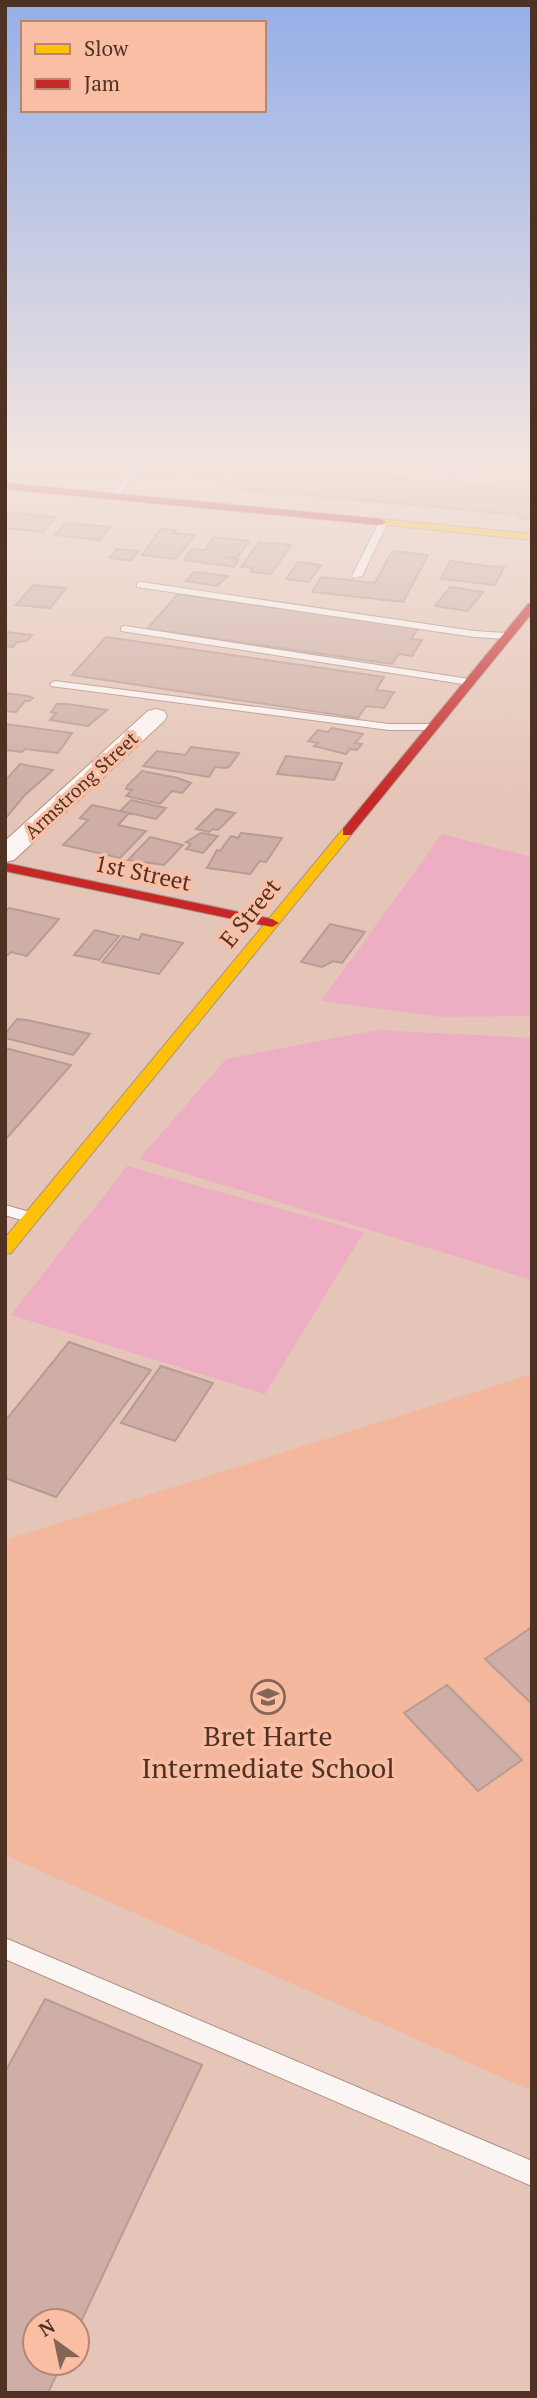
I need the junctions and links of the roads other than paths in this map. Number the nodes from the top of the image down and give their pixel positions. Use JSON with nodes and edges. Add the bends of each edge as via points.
{"nodes":[{"id":1,"x":359,"y":572,"type":"edge"},
{"id":2,"x":357,"y":576,"type":"dead end"},
{"id":3,"x":141,"y":585,"type":"dead end"},
{"id":4,"x":532,"y":606,"type":"edge"},
{"id":5,"x":125,"y":629,"type":"dead end"},
{"id":6,"x":506,"y":636,"type":"junction"},
{"id":7,"x":469,"y":682,"type":"junction"},
{"id":8,"x":55,"y":684,"type":"dead end"},
{"id":9,"x":156,"y":716,"type":"dead end"},
{"id":10,"x":433,"y":726,"type":"junction"},
{"id":11,"x":5,"y":855,"type":"edge"},
{"id":12,"x":5,"y":867,"type":"edge"},
{"id":13,"x":272,"y":923,"type":"junction"},
{"id":14,"x":5,"y":1210,"type":"edge"},
{"id":15,"x":31,"y":1217,"type":"junction"},
{"id":16,"x":5,"y":1249,"type":"edge"},
{"id":17,"x":5,"y":1948,"type":"edge"},
{"id":18,"x":532,"y":2174,"type":"edge"}],
"edges":[{"from":1,"to":2,"type":"lane"},
{"from":3,"to":6,"type":"lane"},
{"from":4,"to":6,"type":"street","name":"E Street"},
{"from":5,"to":7,"type":"lane"},
{"from":6,"to":7,"type":"street","name":"E Street"},
{"from":7,"to":10,"type":"street","name":"E Street"},
{"from":8,"to":10,"type":"lane","via":[[389,727]]},
{"from":9,"to":11,"type":"street","name":"Armstrong Street"},
{"from":10,"to":13,"type":"street","name":"E Street"},
{"from":12,"to":13,"type":"street","name":"1st Street"},
{"from":13,"to":15,"type":"street","name":"E Street"},
{"from":14,"to":15,"type":"lane"},
{"from":15,"to":16,"type":"street","name":"E Street"},
{"from":17,"to":18,"type":"lane"}]}
